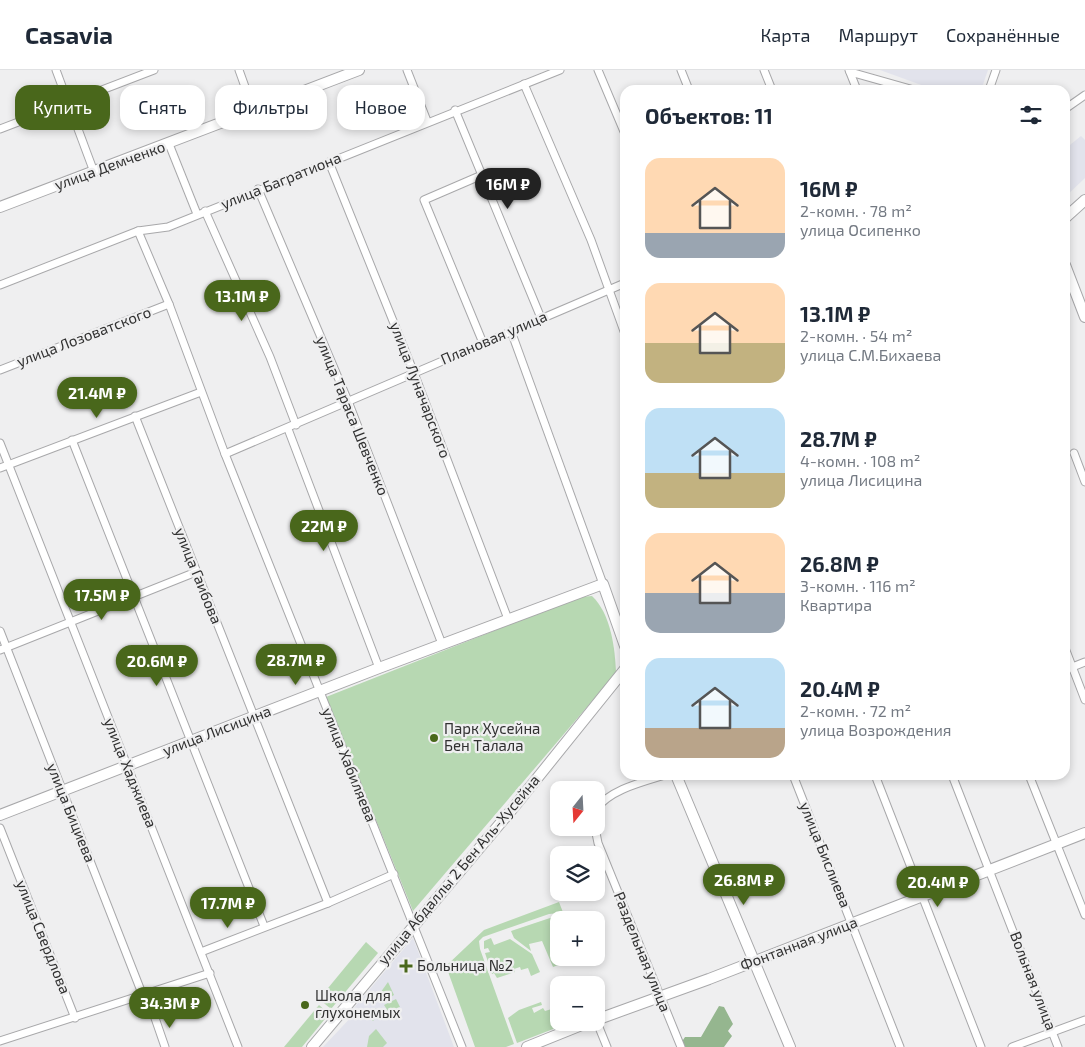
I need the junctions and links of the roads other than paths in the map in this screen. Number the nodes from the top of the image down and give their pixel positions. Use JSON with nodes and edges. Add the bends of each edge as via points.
{"nodes":[{"id":1,"x":56,"y":70,"type":"edge"},
{"id":2,"x":154,"y":70,"type":"edge"},
{"id":3,"x":239,"y":70,"type":"edge"},
{"id":4,"x":359,"y":70,"type":"edge"},
{"id":5,"x":407,"y":70,"type":"edge"},
{"id":6,"x":560,"y":70,"type":"edge"},
{"id":7,"x":598,"y":70,"type":"edge"},
{"id":8,"x":681,"y":70,"type":"edge"},
{"id":9,"x":764,"y":70,"type":"edge"},
{"id":10,"x":996,"y":70,"type":"edge"},
{"id":11,"x":850,"y":71,"type":"edge"},
{"id":12,"x":524,"y":84,"type":"junction"},
{"id":13,"x":61,"y":85,"type":"edge"},
{"id":14,"x":244,"y":85,"type":"edge"},
{"id":15,"x":318,"y":85,"type":"edge"},
{"id":16,"x":687,"y":85,"type":"edge"},
{"id":17,"x":770,"y":85,"type":"edge"},
{"id":18,"x":855,"y":85,"type":"edge"},
{"id":19,"x":897,"y":85,"type":"edge"},
{"id":20,"x":991,"y":85,"type":"edge"},
{"id":21,"x":110,"y":87,"type":"edge"},
{"id":22,"x":1085,"y":96,"type":"edge"},
{"id":23,"x":1070,"y":105,"type":"edge"},
{"id":24,"x":455,"y":110,"type":"junction"},
{"id":25,"x":427,"y":121,"type":"junction"},
{"id":26,"x":620,"y":122,"type":"edge"},
{"id":27,"x":15,"y":123,"type":"edge"},
{"id":28,"x":215,"y":125,"type":"edge"},
{"id":29,"x":0,"y":129,"type":"edge"},
{"id":30,"x":78,"y":130,"type":"edge"},
{"id":31,"x":169,"y":144,"type":"junction"},
{"id":32,"x":329,"y":162,"type":"junction"},
{"id":33,"x":94,"y":172,"type":"junction"},
{"id":34,"x":482,"y":175,"type":"junction"},
{"id":35,"x":258,"y":190,"type":"junction"},
{"id":36,"x":1085,"y":200,"type":"edge"},
{"id":37,"x":0,"y":207,"type":"edge"},
{"id":38,"x":205,"y":211,"type":"junction"},
{"id":39,"x":196,"y":214,"type":"junction"},
{"id":40,"x":1070,"y":214,"type":"edge"},
{"id":41,"x":138,"y":232,"type":"junction"},
{"id":42,"x":1070,"y":278,"type":"edge"},
{"id":43,"x":0,"y":285,"type":"edge"},
{"id":44,"x":620,"y":285,"type":"edge"},
{"id":45,"x":609,"y":290,"type":"junction"},
{"id":46,"x":169,"y":304,"type":"junction"},
{"id":47,"x":1085,"y":317,"type":"edge"},
{"id":48,"x":541,"y":318,"type":"junction"},
{"id":49,"x":620,"y":320,"type":"edge"},
{"id":50,"x":511,"y":331,"type":"junction"},
{"id":51,"x":483,"y":343,"type":"junction"},
{"id":52,"x":0,"y":370,"type":"edge"},
{"id":53,"x":414,"y":372,"type":"junction"},
{"id":54,"x":201,"y":392,"type":"junction"},
{"id":55,"x":348,"y":401,"type":"junction"},
{"id":56,"x":134,"y":416,"type":"junction"},
{"id":57,"x":292,"y":427,"type":"junction"},
{"id":58,"x":72,"y":440,"type":"junction"},
{"id":59,"x":0,"y":443,"type":"edge"},
{"id":60,"x":1074,"y":453,"type":"dead end"},
{"id":61,"x":225,"y":454,"type":"junction"},
{"id":62,"x":9,"y":465,"type":"junction"},
{"id":63,"x":0,"y":468,"type":"edge"},
{"id":64,"x":1085,"y":482,"type":"edge"},
{"id":65,"x":196,"y":572,"type":"junction"},
{"id":66,"x":603,"y":584,"type":"junction"},
{"id":67,"x":133,"y":598,"type":"junction"},
{"id":68,"x":508,"y":619,"type":"junction"},
{"id":69,"x":69,"y":622,"type":"junction"},
{"id":70,"x":0,"y":630,"type":"edge"},
{"id":71,"x":620,"y":632,"type":"edge"},
{"id":72,"x":442,"y":644,"type":"junction"},
{"id":73,"x":3,"y":648,"type":"edge"},
{"id":74,"x":1085,"y":662,"type":"edge"},
{"id":75,"x":380,"y":668,"type":"junction"},
{"id":76,"x":1070,"y":668,"type":"edge"},
{"id":77,"x":1070,"y":670,"type":"edge"},
{"id":78,"x":620,"y":675,"type":"edge"},
{"id":79,"x":319,"y":691,"type":"junction"},
{"id":80,"x":1085,"y":700,"type":"edge"},
{"id":81,"x":254,"y":716,"type":"junction"},
{"id":82,"x":191,"y":741,"type":"junction"},
{"id":83,"x":126,"y":765,"type":"junction"},
{"id":84,"x":652,"y":780,"type":"edge"},
{"id":85,"x":678,"y":780,"type":"edge"},
{"id":86,"x":795,"y":780,"type":"edge"},
{"id":87,"x":877,"y":780,"type":"edge"},
{"id":88,"x":954,"y":780,"type":"edge"},
{"id":89,"x":1031,"y":780,"type":"edge"},
{"id":90,"x":62,"y":792,"type":"junction"},
{"id":91,"x":605,"y":800,"type":"edge"},
{"id":92,"x":0,"y":815,"type":"edge"},
{"id":93,"x":0,"y":828,"type":"edge"},
{"id":94,"x":1085,"y":832,"type":"edge"},
{"id":95,"x":597,"y":836,"type":"edge"},
{"id":96,"x":1056,"y":844,"type":"junction"},
{"id":97,"x":990,"y":869,"type":"junction"},
{"id":98,"x":394,"y":874,"type":"junction"},
{"id":99,"x":921,"y":896,"type":"junction"},
{"id":100,"x":328,"y":903,"type":"junction"},
{"id":101,"x":1085,"y":916,"type":"edge"},
{"id":102,"x":414,"y":923,"type":"junction"},
{"id":103,"x":853,"y":923,"type":"junction"},
{"id":104,"x":264,"y":926,"type":"junction"},
{"id":105,"x":201,"y":952,"type":"junction"},
{"id":106,"x":754,"y":961,"type":"junction"},
{"id":107,"x":210,"y":973,"type":"junction"},
{"id":108,"x":143,"y":996,"type":"junction"},
{"id":109,"x":661,"y":997,"type":"junction"},
{"id":110,"x":605,"y":1017,"type":"edge"},
{"id":111,"x":74,"y":1018,"type":"junction"},
{"id":112,"x":155,"y":1018,"type":"dead end"},
{"id":113,"x":1085,"y":1020,"type":"edge"},
{"id":114,"x":570,"y":1031,"type":"edge"},
{"id":115,"x":600,"y":1031,"type":"edge"},
{"id":116,"x":1053,"y":1032,"type":"junction"},
{"id":117,"x":0,"y":1040,"type":"edge"},
{"id":118,"x":538,"y":1045,"type":"edge"},
{"id":119,"x":166,"y":1047,"type":"edge"},
{"id":120,"x":238,"y":1047,"type":"edge"},
{"id":121,"x":312,"y":1047,"type":"edge"},
{"id":122,"x":462,"y":1047,"type":"edge"},
{"id":123,"x":527,"y":1047,"type":"edge"},
{"id":124,"x":607,"y":1047,"type":"edge"},
{"id":125,"x":681,"y":1047,"type":"edge"},
{"id":126,"x":790,"y":1047,"type":"edge"},
{"id":127,"x":900,"y":1047,"type":"edge"},
{"id":128,"x":981,"y":1047,"type":"edge"},
{"id":129,"x":1012,"y":1047,"type":"edge"},
{"id":130,"x":1058,"y":1047,"type":"edge"}],
"edges":[{"from":1,"to":13,"type":"street"},
{"from":2,"to":21,"type":"street"},
{"from":3,"to":14,"type":"street"},
{"from":4,"to":15,"type":"street","name":"улица Демченко"},
{"from":5,"to":25,"type":"street"},
{"from":6,"to":12,"type":"street","name":"улица Багратиона"},
{"from":7,"to":26,"type":"street"},
{"from":8,"to":16,"type":"street"},
{"from":9,"to":17,"type":"street"},
{"from":10,"to":20,"type":"street"},
{"from":11,"to":18,"type":"street"},
{"from":11,"to":19,"type":"street"},
{"from":12,"to":24,"type":"street","name":"улица Багратиона"},
{"from":12,"to":45,"type":"street"},
{"from":22,"to":23,"type":"street"},
{"from":24,"to":25,"type":"street","name":"улица Багратиона"},
{"from":24,"to":34,"type":"street"},
{"from":25,"to":32,"type":"street","name":"улица Багратиона"},
{"from":27,"to":29,"type":"street"},
{"from":28,"to":31,"type":"street","name":"улица Демченко"},
{"from":30,"to":33,"type":"street"},
{"from":31,"to":33,"type":"street","name":"улица Демченко"},
{"from":31,"to":39,"type":"street"},
{"from":32,"to":35,"type":"street","name":"улица Багратиона"},
{"from":32,"to":53,"type":"street","name":"улица Луначарского"},
{"from":33,"to":37,"type":"street","name":"улица Демченко"},
{"from":34,"to":48,"type":"street"},
{"from":34,"to":51,"type":"street","via":[[424,200]]},
{"from":35,"to":38,"type":"street","name":"улица Багратиона"},
{"from":35,"to":55,"type":"street","name":"улица Тараса Шевченко"},
{"from":36,"to":40,"type":"street"},
{"from":38,"to":39,"type":"street","name":"улица Багратиона"},
{"from":38,"to":57,"type":"street","via":[[270,357]]},
{"from":39,"to":41,"type":"street","name":"улица Багратиона","via":[[168,227]]},
{"from":41,"to":43,"type":"street","name":"улица Багратиона"},
{"from":41,"to":46,"type":"street","name":"улица Хабиляева"},
{"from":42,"to":47,"type":"street"},
{"from":44,"to":45,"type":"street","name":"Плановая улица"},
{"from":45,"to":48,"type":"street","name":"Плановая улица"},
{"from":45,"to":49,"type":"street"},
{"from":46,"to":52,"type":"street","name":"улица Лозоватского"},
{"from":46,"to":54,"type":"street","name":"улица Хабиляева"},
{"from":48,"to":50,"type":"street","name":"Плановая улица"},
{"from":50,"to":51,"type":"street","name":"Плановая улица"},
{"from":50,"to":66,"type":"street"},
{"from":51,"to":53,"type":"street","name":"Плановая улица"},
{"from":53,"to":55,"type":"street","name":"Плановая улица"},
{"from":53,"to":68,"type":"street","name":"улица Луначарского"},
{"from":54,"to":56,"type":"street"},
{"from":54,"to":61,"type":"street","name":"улица Хабиляева"},
{"from":55,"to":57,"type":"street","name":"Плановая улица"},
{"from":55,"to":72,"type":"street","name":"улица Тараса Шевченко"},
{"from":56,"to":58,"type":"street"},
{"from":56,"to":65,"type":"street","name":"улица Гаибова"},
{"from":57,"to":61,"type":"street","name":"Плановая улица"},
{"from":57,"to":75,"type":"street"},
{"from":58,"to":62,"type":"street"},
{"from":58,"to":67,"type":"street"},
{"from":59,"to":62,"type":"street","name":"улица Хаджиева"},
{"from":60,"to":64,"type":"street"},
{"from":61,"to":79,"type":"street","name":"улица Хабиляева"},
{"from":62,"to":63,"type":"street"},
{"from":62,"to":69,"type":"street","name":"улица Хаджиева"},
{"from":65,"to":67,"type":"street"},
{"from":65,"to":81,"type":"street","name":"улица Гаибова"},
{"from":66,"to":68,"type":"street","name":"улица Лисицина"},
{"from":66,"to":71,"type":"street"},
{"from":67,"to":69,"type":"street"},
{"from":67,"to":82,"type":"street"},
{"from":68,"to":72,"type":"street","name":"улица Лисицина"},
{"from":69,"to":73,"type":"street"},
{"from":69,"to":83,"type":"street","name":"улица Хаджиева"},
{"from":70,"to":73,"type":"street","name":"улица Бициева"},
{"from":72,"to":75,"type":"street","name":"улица Лисицина"},
{"from":73,"to":90,"type":"street","name":"улица Бициева"},
{"from":74,"to":76,"type":"street"},
{"from":75,"to":79,"type":"street","name":"улица Лисицина"},
{"from":77,"to":80,"type":"street"},
{"from":78,"to":102,"type":"street","name":"улица Абдаллы 2 Бен Аль-Хусейна","via":[[514,807]]},
{"from":79,"to":81,"type":"street","name":"улица Лисицина"},
{"from":79,"to":98,"type":"street","name":"улица Хабиляева"},
{"from":81,"to":82,"type":"street","name":"улица Лисицина"},
{"from":81,"to":100,"type":"street","name":"улица Гаибова"},
{"from":82,"to":83,"type":"street","name":"улица Лисицина"},
{"from":82,"to":104,"type":"street"},
{"from":83,"to":90,"type":"street","name":"улица Лисицина"},
{"from":83,"to":105,"type":"street","name":"улица Хаджиева"},
{"from":84,"to":91,"type":"street"},
{"from":85,"to":106,"type":"street"},
{"from":86,"to":103,"type":"street","name":"улица Бислиева"},
{"from":87,"to":99,"type":"street"},
{"from":88,"to":97,"type":"street","name":"Вольная улица"},
{"from":89,"to":96,"type":"street"},
{"from":90,"to":92,"type":"street","name":"улица Лисицина"},
{"from":90,"to":108,"type":"street","name":"улица Бициева"},
{"from":93,"to":111,"type":"street","name":"улица Свердлова"},
{"from":94,"to":96,"type":"street","name":"Фонтанная улица"},
{"from":95,"to":109,"type":"street","name":"Раздельная улица"},
{"from":96,"to":97,"type":"street","name":"Фонтанная улица"},
{"from":96,"to":101,"type":"street"},
{"from":97,"to":99,"type":"street","name":"Фонтанная улица"},
{"from":97,"to":116,"type":"street","name":"Вольная улица"},
{"from":98,"to":100,"type":"street"},
{"from":98,"to":102,"type":"street","name":"улица Хабиляева"},
{"from":99,"to":103,"type":"street","name":"Фонтанная улица"},
{"from":99,"to":128,"type":"street"},
{"from":100,"to":104,"type":"street"},
{"from":102,"to":121,"type":"street","name":"улица Абдаллы 2 Бен Аль-Хусейна"},
{"from":102,"to":122,"type":"street","name":"улица Хабиляева"},
{"from":103,"to":106,"type":"street","name":"Фонтанная улица"},
{"from":103,"to":127,"type":"street","name":"улица Бислиева"},
{"from":104,"to":105,"type":"street"},
{"from":105,"to":107,"type":"street","name":"улица Хаджиева"},
{"from":106,"to":109,"type":"street","name":"Фонтанная улица"},
{"from":106,"to":126,"type":"street"},
{"from":107,"to":108,"type":"street"},
{"from":107,"to":120,"type":"street","name":"улица Хаджиева"},
{"from":108,"to":111,"type":"street"},
{"from":109,"to":110,"type":"street","name":"Фонтанная улица"},
{"from":109,"to":125,"type":"street","name":"Раздельная улица"},
{"from":111,"to":117,"type":"street"},
{"from":112,"to":119,"type":"street"},
{"from":113,"to":116,"type":"street"},
{"from":114,"to":118,"type":"street"},
{"from":115,"to":124,"type":"street"},
{"from":116,"to":129,"type":"street"},
{"from":116,"to":130,"type":"street","name":"Вольная улица"},
{"from":118,"to":123,"type":"street"}]}
